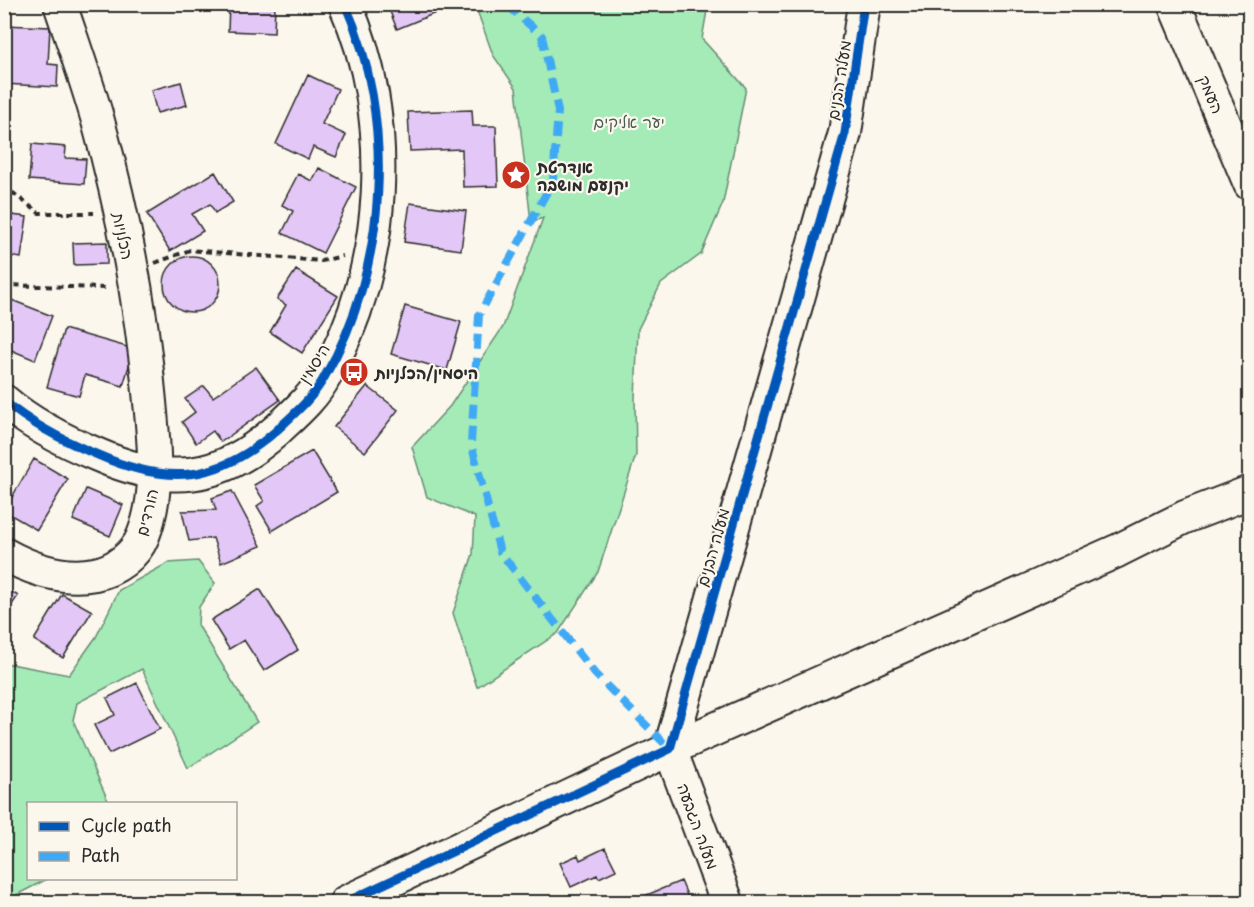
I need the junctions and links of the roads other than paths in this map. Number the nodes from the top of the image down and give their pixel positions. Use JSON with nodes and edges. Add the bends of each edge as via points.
{"nodes":[{"id":1,"x":60,"y":4,"type":"edge"},
{"id":2,"x":345,"y":4,"type":"edge"},
{"id":3,"x":864,"y":4,"type":"edge"},
{"id":4,"x":1174,"y":4,"type":"edge"},
{"id":5,"x":1250,"y":184,"type":"edge"},
{"id":6,"x":4,"y":401,"type":"edge"},
{"id":7,"x":155,"y":474,"type":"junction"},
{"id":8,"x":1250,"y":492,"type":"edge"},
{"id":9,"x":4,"y":554,"type":"edge"},
{"id":10,"x":670,"y":749,"type":"junction"},
{"id":11,"x":346,"y":903,"type":"edge"},
{"id":12,"x":727,"y":903,"type":"edge"}],
"edges":[{"from":1,"to":7,"type":"street","name":"הכלניות","via":[[98,121],[119,213],[148,381]]},
{"from":2,"to":7,"type":"street","name":"היסמין","via":[[367,68],[378,158],[369,251],[345,339],[324,379],[294,414],[256,448],[225,466],[199,473]]},
{"from":3,"to":10,"type":"street","name":"מעלה הבנים","via":[[845,133]]},
{"from":4,"to":5,"type":"street","name":"העמק"},
{"from":6,"to":7,"type":"street","name":"היסמין","via":[[70,444],[117,464]]},
{"from":7,"to":9,"type":"street","name":"הורדים","via":[[142,538],[127,558],[108,571],[87,576],[59,575]]},
{"from":8,"to":10,"type":"street","via":[[1185,517],[1117,551]]},
{"from":10,"to":11,"type":"street"},
{"from":10,"to":12,"type":"street","name":"מעלה הגבעה"}]}
